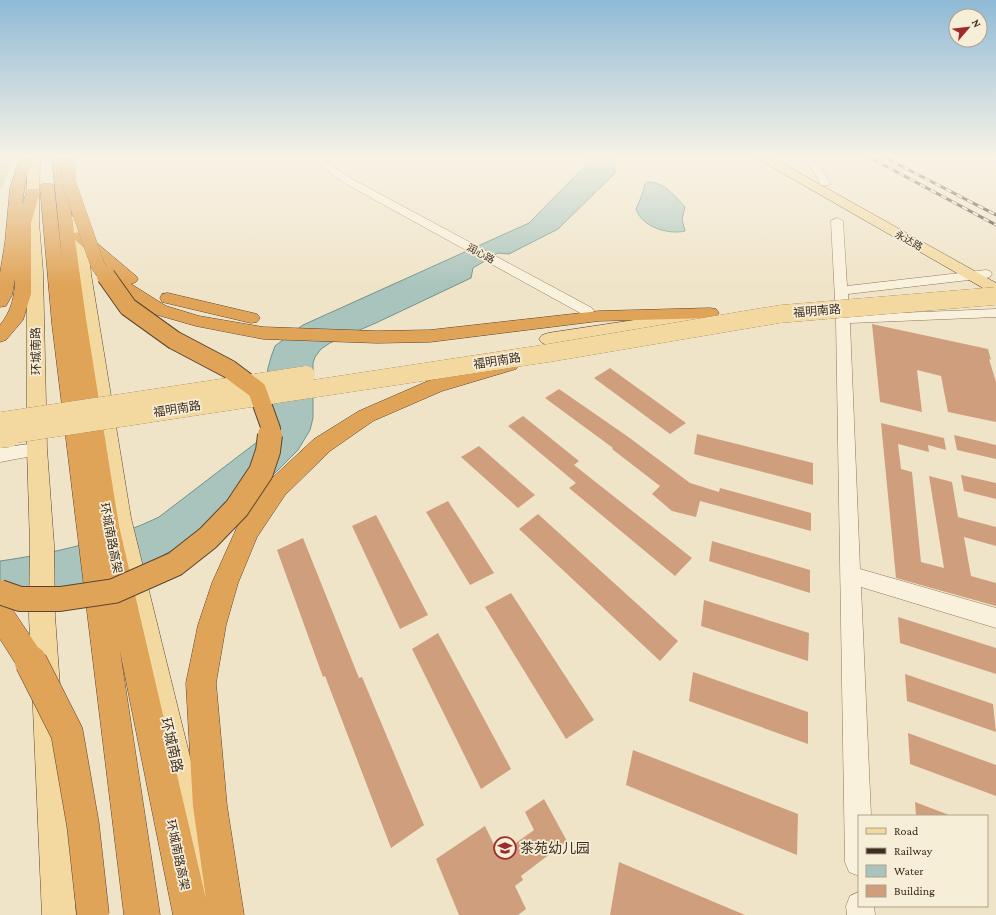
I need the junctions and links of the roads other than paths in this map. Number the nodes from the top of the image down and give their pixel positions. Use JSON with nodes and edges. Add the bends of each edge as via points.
{"nodes":[{"id":1,"x":15,"y":199,"type":"edge"},
{"id":2,"x":31,"y":199,"type":"edge"},
{"id":3,"x":33,"y":199,"type":"edge"},
{"id":4,"x":48,"y":199,"type":"edge"},
{"id":5,"x":63,"y":199,"type":"edge"},
{"id":6,"x":74,"y":199,"type":"edge"},
{"id":7,"x":78,"y":199,"type":"edge"},
{"id":8,"x":382,"y":199,"type":"edge"},
{"id":9,"x":835,"y":199,"type":"edge"},
{"id":10,"x":852,"y":199,"type":"edge"},
{"id":11,"x":837,"y":221,"type":"dead end"},
{"id":12,"x":80,"y":236,"type":"junction"},
{"id":13,"x":104,"y":274,"type":"junction"},
{"id":14,"x":972,"y":276,"type":"junction"},
{"id":15,"x":994,"y":282,"type":"edge"},
{"id":16,"x":841,"y":290,"type":"junction"},
{"id":17,"x":996,"y":296,"type":"edge"},
{"id":18,"x":0,"y":302,"type":"edge"},
{"id":19,"x":587,"y":311,"type":"dead end"},
{"id":20,"x":710,"y":313,"type":"junction"},
{"id":21,"x":996,"y":313,"type":"edge"},
{"id":22,"x":843,"y":319,"type":"junction"},
{"id":23,"x":0,"y":336,"type":"edge"},
{"id":24,"x":376,"y":337,"type":"junction"},
{"id":25,"x":549,"y":353,"type":"junction"},
{"id":26,"x":0,"y":421,"type":"edge"},
{"id":27,"x":0,"y":436,"type":"edge"},
{"id":28,"x":37,"y":449,"type":"junction"},
{"id":29,"x":0,"y":455,"type":"edge"},
{"id":30,"x":850,"y":575,"type":"junction"},
{"id":31,"x":0,"y":592,"type":"edge"},
{"id":32,"x":0,"y":615,"type":"edge"},
{"id":33,"x":996,"y":618,"type":"edge"},
{"id":34,"x":858,"y":830,"type":"edge"},
{"id":35,"x":59,"y":915,"type":"edge"},
{"id":36,"x":93,"y":915,"type":"edge"},
{"id":37,"x":142,"y":915,"type":"edge"},
{"id":38,"x":191,"y":915,"type":"edge"},
{"id":39,"x":212,"y":915,"type":"edge"},
{"id":40,"x":226,"y":915,"type":"edge"}],
"edges":[{"from":1,"to":18,"type":"highway","via":[[13,243],[4,295]]},
{"from":2,"to":23,"type":"highway","via":[[24,223],[23,294],[14,320]]},
{"from":3,"to":28,"type":"main road","name":"环城南路"},
{"from":4,"to":37,"type":"highway","name":"环城南路高架","bridge":true,"via":[[61,324]]},
{"from":5,"to":38,"type":"highway","name":"环城南路高架","bridge":true,"via":[[107,526]]},
{"from":6,"to":13,"type":"highway","bridge":true,"via":[[98,266]]},
{"from":7,"to":12,"type":"main road"},
{"from":8,"to":19,"type":"street","name":"润心路"},
{"from":9,"to":14,"type":"main road","name":"永达路"},
{"from":10,"to":15,"type":"main road","name":"永达路"},
{"from":11,"to":16,"type":"street"},
{"from":12,"to":24,"type":"highway","via":[[125,276],[169,299],[275,323]]},
{"from":12,"to":39,"type":"main road","name":"环城南路","via":[[83,274],[120,518]]},
{"from":13,"to":24,"type":"highway","via":[[160,310],[196,321],[263,332]]},
{"from":13,"to":31,"type":"highway","bridge":true,"via":[[128,307],[174,340],[229,369],[256,390],[271,429],[268,452],[261,472],[237,508],[208,538],[175,564],[114,591],[60,599],[20,599]]},
{"from":14,"to":15,"type":"main road","name":"永达路"},
{"from":14,"to":16,"type":"street"},
{"from":15,"to":20,"type":"main road","name":"福明南路"},
{"from":16,"to":22,"type":"street"},
{"from":17,"to":25,"type":"main road","name":"福明南路","bridge":true,"via":[[780,314]]},
{"from":20,"to":24,"type":"highway","via":[[599,316],[430,336]]},
{"from":20,"to":26,"type":"main road","name":"福明南路","bridge":true},
{"from":21,"to":22,"type":"street"},
{"from":22,"to":30,"type":"street"},
{"from":25,"to":27,"type":"main road","name":"福明南路","bridge":true},
{"from":25,"to":40,"type":"highway","bridge":true,"via":[[435,386],[366,416],[322,445],[277,488],[247,532],[224,583],[200,683],[210,806]]},
{"from":28,"to":29,"type":"street"},
{"from":28,"to":35,"type":"main road","name":"环城南路","via":[[42,545],[42,616]]},
{"from":30,"to":33,"type":"street"},
{"from":30,"to":34,"type":"street"},
{"from":32,"to":36,"type":"highway","bridge":true,"via":[[31,662],[67,733],[83,825]]}]}
